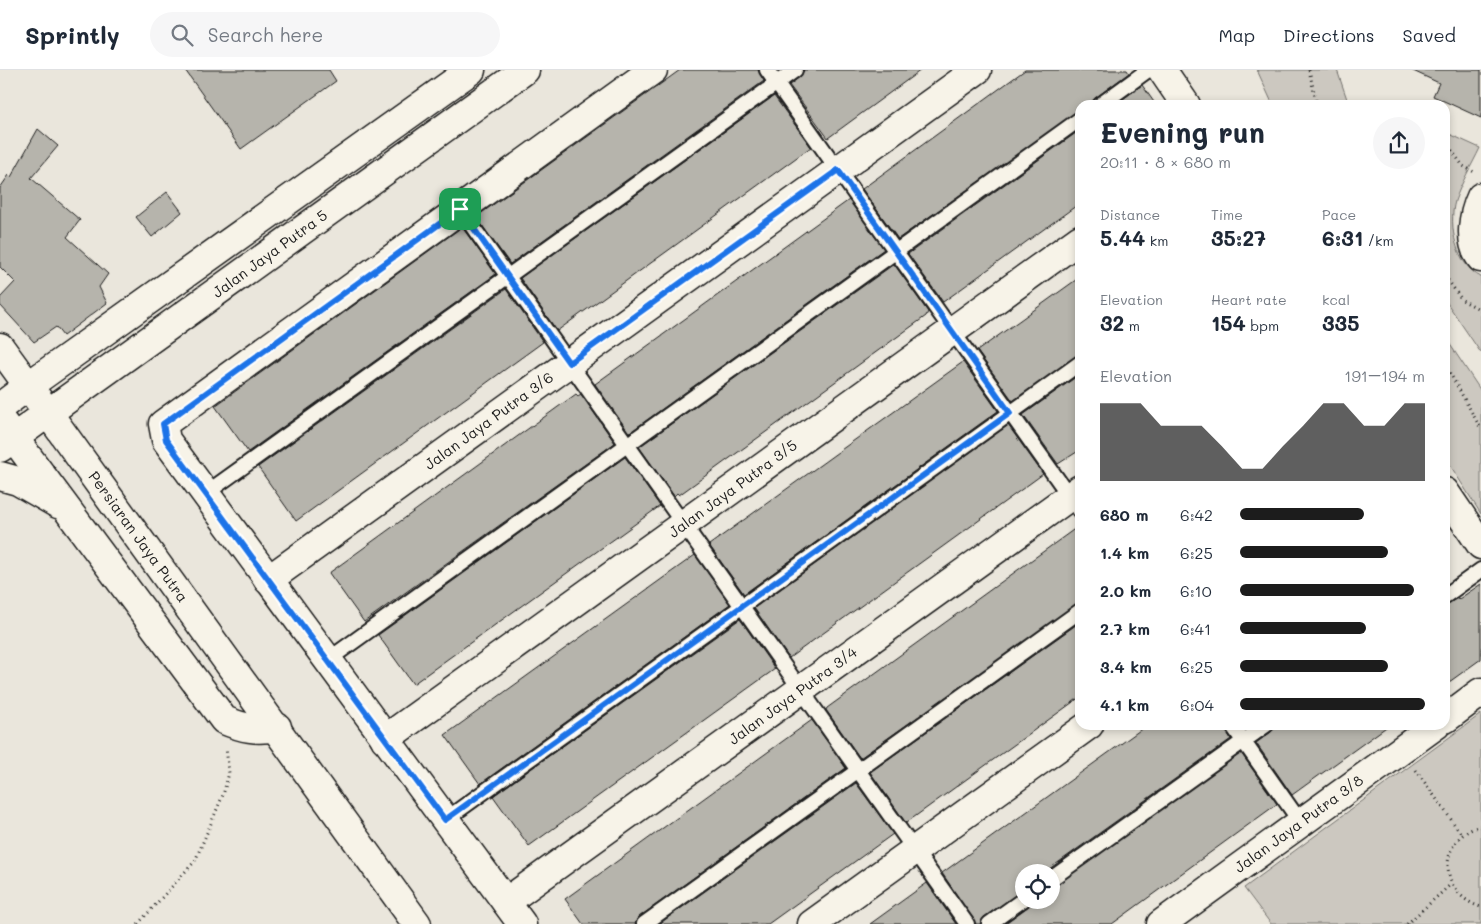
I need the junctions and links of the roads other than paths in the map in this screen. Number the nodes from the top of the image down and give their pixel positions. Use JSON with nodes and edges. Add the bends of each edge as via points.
{"nodes":[{"id":1,"x":471,"y":70,"type":"edge"},
{"id":2,"x":525,"y":70,"type":"edge"},
{"id":3,"x":653,"y":70,"type":"edge"},
{"id":4,"x":767,"y":70,"type":"edge"},
{"id":5,"x":795,"y":70,"type":"edge"},
{"id":6,"x":977,"y":70,"type":"edge"},
{"id":7,"x":1148,"y":70,"type":"edge"},
{"id":8,"x":1162,"y":70,"type":"edge"},
{"id":9,"x":776,"y":83,"type":"junction"},
{"id":10,"x":1107,"y":100,"type":"edge"},
{"id":11,"x":1183,"y":100,"type":"edge"},
{"id":12,"x":1075,"y":123,"type":"edge"},
{"id":13,"x":838,"y":170,"type":"junction"},
{"id":14,"x":1479,"y":201,"type":"edge"},
{"id":15,"x":460,"y":209,"type":"junction"},
{"id":16,"x":1075,"y":243,"type":"edge"},
{"id":17,"x":896,"y":252,"type":"junction"},
{"id":18,"x":1481,"y":258,"type":"edge"},
{"id":19,"x":508,"y":276,"type":"junction"},
{"id":20,"x":952,"y":331,"type":"junction"},
{"id":21,"x":0,"y":347,"type":"edge"},
{"id":22,"x":569,"y":363,"type":"junction"},
{"id":23,"x":1075,"y":367,"type":"edge"},
{"id":24,"x":28,"y":386,"type":"junction"},
{"id":25,"x":0,"y":407,"type":"edge"},
{"id":26,"x":48,"y":413,"type":"junction"},
{"id":27,"x":1010,"y":413,"type":"junction"},
{"id":28,"x":5,"y":435,"type":"edge"},
{"id":29,"x":627,"y":445,"type":"junction"},
{"id":30,"x":0,"y":476,"type":"edge"},
{"id":31,"x":205,"y":494,"type":"junction"},
{"id":32,"x":1075,"y":496,"type":"edge"},
{"id":33,"x":1075,"y":500,"type":"edge"},
{"id":34,"x":1450,"y":500,"type":"edge"},
{"id":35,"x":69,"y":512,"type":"junction"},
{"id":36,"x":683,"y":524,"type":"junction"},
{"id":37,"x":1481,"y":546,"type":"edge"},
{"id":38,"x":1481,"y":570,"type":"edge"},
{"id":39,"x":268,"y":580,"type":"junction"},
{"id":40,"x":1450,"y":592,"type":"edge"},
{"id":41,"x":742,"y":606,"type":"junction"},
{"id":42,"x":1075,"y":614,"type":"edge"},
{"id":43,"x":328,"y":660,"type":"junction"},
{"id":44,"x":801,"y":690,"type":"junction"},
{"id":45,"x":1481,"y":692,"type":"edge"},
{"id":46,"x":1450,"y":714,"type":"edge"},
{"id":47,"x":277,"y":728,"type":"junction"},
{"id":48,"x":1081,"y":730,"type":"edge"},
{"id":49,"x":1235,"y":730,"type":"edge"},
{"id":50,"x":1259,"y":730,"type":"edge"},
{"id":51,"x":1429,"y":730,"type":"edge"},
{"id":52,"x":386,"y":739,"type":"junction"},
{"id":53,"x":1243,"y":741,"type":"junction"},
{"id":54,"x":858,"y":770,"type":"junction"},
{"id":55,"x":445,"y":820,"type":"junction"},
{"id":56,"x":1301,"y":823,"type":"junction"},
{"id":57,"x":915,"y":850,"type":"junction"},
{"id":58,"x":1060,"y":873,"type":"edge"},
{"id":59,"x":506,"y":902,"type":"junction"},
{"id":60,"x":1015,"y":905,"type":"edge"},
{"id":61,"x":417,"y":924,"type":"edge"},
{"id":62,"x":522,"y":924,"type":"edge"},
{"id":63,"x":644,"y":924,"type":"edge"},
{"id":64,"x":812,"y":924,"type":"edge"},
{"id":65,"x":967,"y":924,"type":"edge"},
{"id":66,"x":989,"y":924,"type":"edge"},
{"id":67,"x":1161,"y":924,"type":"edge"}],
"edges":[{"from":1,"to":24,"type":"street"},
{"from":2,"to":26,"type":"street","name":"Jalan Jaya Putra 5"},
{"from":3,"to":15,"type":"street"},
{"from":4,"to":9,"type":"lane"},
{"from":5,"to":9,"type":"lane"},
{"from":6,"to":13,"type":"street","name":"Jalan Jaya Putra 3/6"},
{"from":7,"to":10,"type":"lane"},
{"from":8,"to":11,"type":"street"},
{"from":9,"to":13,"type":"lane"},
{"from":9,"to":19,"type":"lane"},
{"from":12,"to":17,"type":"lane"},
{"from":13,"to":17,"type":"lane"},
{"from":13,"to":22,"type":"street","name":"Jalan Jaya Putra 3/6"},
{"from":14,"to":18,"type":"street","via":[[1472,235]]},
{"from":15,"to":19,"type":"lane"},
{"from":15,"to":31,"type":"street","via":[[163,424],[166,440]]},
{"from":16,"to":20,"type":"street","name":"Jalan Jaya Putra 3/5"},
{"from":17,"to":20,"type":"lane"},
{"from":17,"to":29,"type":"lane"},
{"from":19,"to":22,"type":"lane"},
{"from":19,"to":31,"type":"lane"},
{"from":20,"to":27,"type":"lane"},
{"from":20,"to":36,"type":"street","name":"Jalan Jaya Putra 3/5"},
{"from":21,"to":24,"type":"street","name":"Persiaran Jaya Putra"},
{"from":22,"to":29,"type":"lane"},
{"from":22,"to":39,"type":"street","name":"Jalan Jaya Putra 3/6"},
{"from":23,"to":27,"type":"lane"},
{"from":24,"to":25,"type":"street"},
{"from":24,"to":26,"type":"street","name":"Persiaran Jaya Putra"},
{"from":26,"to":28,"type":"street","name":"Jalan Jaya Putra 5"},
{"from":26,"to":47,"type":"street","name":"Persiaran Jaya Putra"},
{"from":27,"to":32,"type":"lane"},
{"from":27,"to":41,"type":"lane"},
{"from":28,"to":35,"type":"street"},
{"from":29,"to":36,"type":"lane"},
{"from":29,"to":43,"type":"lane"},
{"from":30,"to":35,"type":"street","via":[[18,480]]},
{"from":31,"to":39,"type":"street"},
{"from":33,"to":44,"type":"street","name":"Jalan Jaya Putra 3/4"},
{"from":34,"to":37,"type":"street"},
{"from":35,"to":47,"type":"street","via":[[224,720],[243,728]]},
{"from":36,"to":41,"type":"lane"},
{"from":36,"to":52,"type":"street","name":"Jalan Jaya Putra 3/5"},
{"from":38,"to":40,"type":"lane"},
{"from":39,"to":43,"type":"street"},
{"from":41,"to":44,"type":"lane"},
{"from":41,"to":55,"type":"lane"},
{"from":42,"to":54,"type":"lane"},
{"from":43,"to":52,"type":"street"},
{"from":44,"to":54,"type":"lane"},
{"from":44,"to":59,"type":"street","name":"Jalan Jaya Putra 3/4"},
{"from":45,"to":46,"type":"street"},
{"from":47,"to":61,"type":"street","name":"Persiaran Jaya Putra"},
{"from":48,"to":57,"type":"street"},
{"from":49,"to":53,"type":"lane"},
{"from":50,"to":53,"type":"lane"},
{"from":51,"to":56,"type":"street","name":"Jalan Jaya Putra 3/8"},
{"from":52,"to":55,"type":"street"},
{"from":53,"to":56,"type":"lane"},
{"from":53,"to":58,"type":"lane"},
{"from":54,"to":57,"type":"lane"},
{"from":54,"to":63,"type":"lane"},
{"from":55,"to":59,"type":"street"},
{"from":56,"to":67,"type":"street","name":"Jalan Jaya Putra 3/8"},
{"from":57,"to":64,"type":"street"},
{"from":57,"to":65,"type":"lane"},
{"from":59,"to":62,"type":"street"},
{"from":60,"to":66,"type":"lane"}]}
